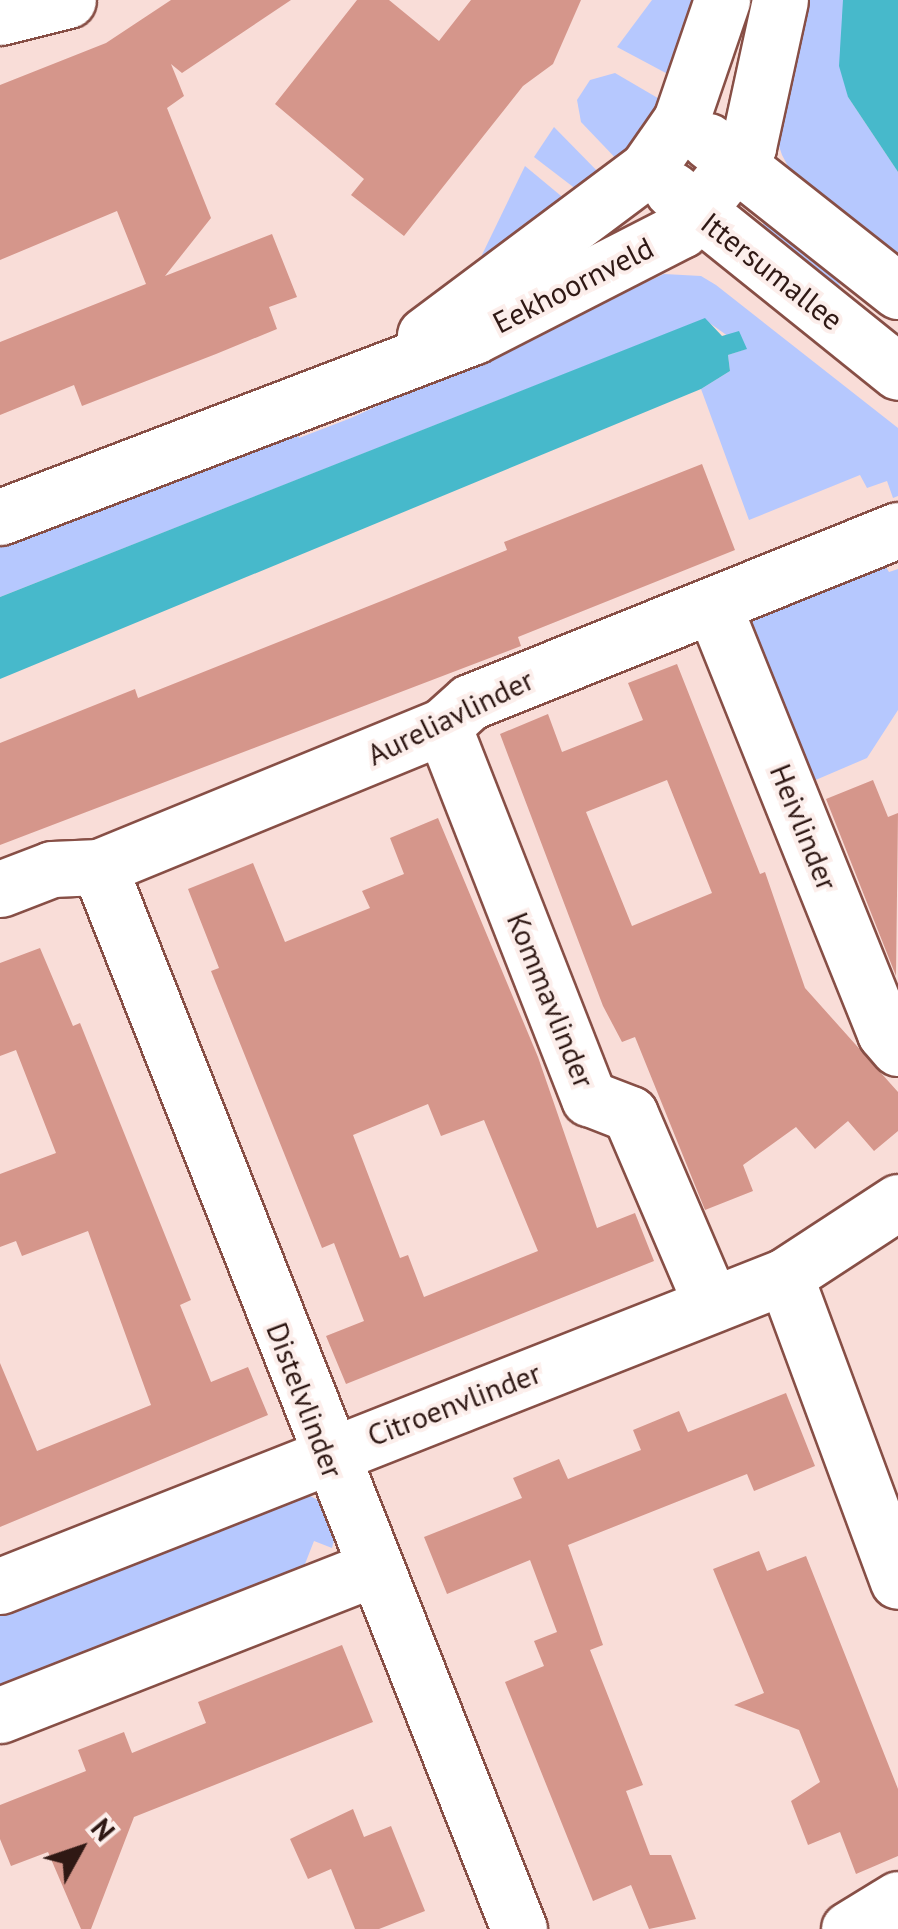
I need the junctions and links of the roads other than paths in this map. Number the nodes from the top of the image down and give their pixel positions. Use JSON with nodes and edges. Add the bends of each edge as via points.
{"nodes":[{"id":1,"x":68,"y":0,"type":"edge"},
{"id":2,"x":722,"y":0,"type":"edge"},
{"id":3,"x":780,"y":0,"type":"edge"},
{"id":4,"x":0,"y":17,"type":"edge"},
{"id":5,"x":681,"y":120,"type":"junction"},
{"id":6,"x":737,"y":163,"type":"junction"},
{"id":7,"x":647,"y":168,"type":"junction"},
{"id":8,"x":698,"y":213,"type":"junction"},
{"id":9,"x":898,"y":292,"type":"edge"},
{"id":10,"x":391,"y":362,"type":"junction"},
{"id":11,"x":898,"y":372,"type":"edge"},
{"id":12,"x":0,"y":517,"type":"edge"},
{"id":13,"x":898,"y":530,"type":"edge"},
{"id":14,"x":713,"y":604,"type":"junction"},
{"id":15,"x":443,"y":726,"type":"junction"},
{"id":16,"x":99,"y":867,"type":"junction"},
{"id":17,"x":0,"y":889,"type":"edge"},
{"id":18,"x":898,"y":1048,"type":"edge"},
{"id":19,"x":898,"y":1202,"type":"edge"},
{"id":20,"x":785,"y":1276,"type":"junction"},
{"id":21,"x":711,"y":1303,"type":"junction"},
{"id":22,"x":326,"y":1455,"type":"junction"},
{"id":23,"x":373,"y":1569,"type":"junction"},
{"id":24,"x":898,"y":1582,"type":"edge"},
{"id":25,"x":0,"y":1586,"type":"edge"},
{"id":26,"x":0,"y":1715,"type":"edge"},
{"id":27,"x":898,"y":1899,"type":"edge"},
{"id":28,"x":518,"y":1929,"type":"edge"},
{"id":29,"x":849,"y":1929,"type":"edge"}],
"edges":[{"from":1,"to":4,"type":"street"},
{"from":2,"to":5,"type":"street","name":"Eekhoornveld"},
{"from":3,"to":6,"type":"street","name":"Eekhoornveld","via":[[764,95]]},
{"from":5,"to":6,"type":"street","name":"Ittersumallee"},
{"from":5,"to":7,"type":"street","name":"Eekhoornveld"},
{"from":6,"to":8,"type":"street","name":"Eekhoornveld"},
{"from":6,"to":9,"type":"street","name":"Ittersumallee"},
{"from":7,"to":8,"type":"street","name":"Ittersumallee"},
{"from":7,"to":10,"type":"street","name":"Eekhoornveld"},
{"from":8,"to":10,"type":"street","name":"Eekhoornveld","via":[[681,230],[474,336]]},
{"from":8,"to":11,"type":"street","name":"Ittersumallee"},
{"from":10,"to":12,"type":"street","name":"Eekhoornveld"},
{"from":13,"to":14,"type":"street","name":"Aureliavlinder"},
{"from":14,"to":15,"type":"street","name":"Aureliavlinder","via":[[470,702]]},
{"from":14,"to":18,"type":"street","name":"Heivlinder","via":[[885,1033]]},
{"from":15,"to":16,"type":"street","name":"Aureliavlinder"},
{"from":15,"to":21,"type":"street","name":"Kommavlinder","via":[[589,1098],[630,1114]]},
{"from":16,"to":17,"type":"street","name":"Aureliavlinder","via":[[52,869]]},
{"from":16,"to":22,"type":"street","name":"Distelvlinder"},
{"from":19,"to":20,"type":"street","name":"Citroenvlinder"},
{"from":20,"to":21,"type":"street","name":"Citroenvlinder"},
{"from":20,"to":24,"type":"street"},
{"from":21,"to":22,"type":"street","name":"Citroenvlinder"},
{"from":22,"to":23,"type":"street","name":"Distelvlinder"},
{"from":22,"to":25,"type":"street","name":"Citroenvlinder"},
{"from":23,"to":26,"type":"street"},
{"from":23,"to":28,"type":"street","name":"Distelvlinder"},
{"from":27,"to":29,"type":"street"}]}
